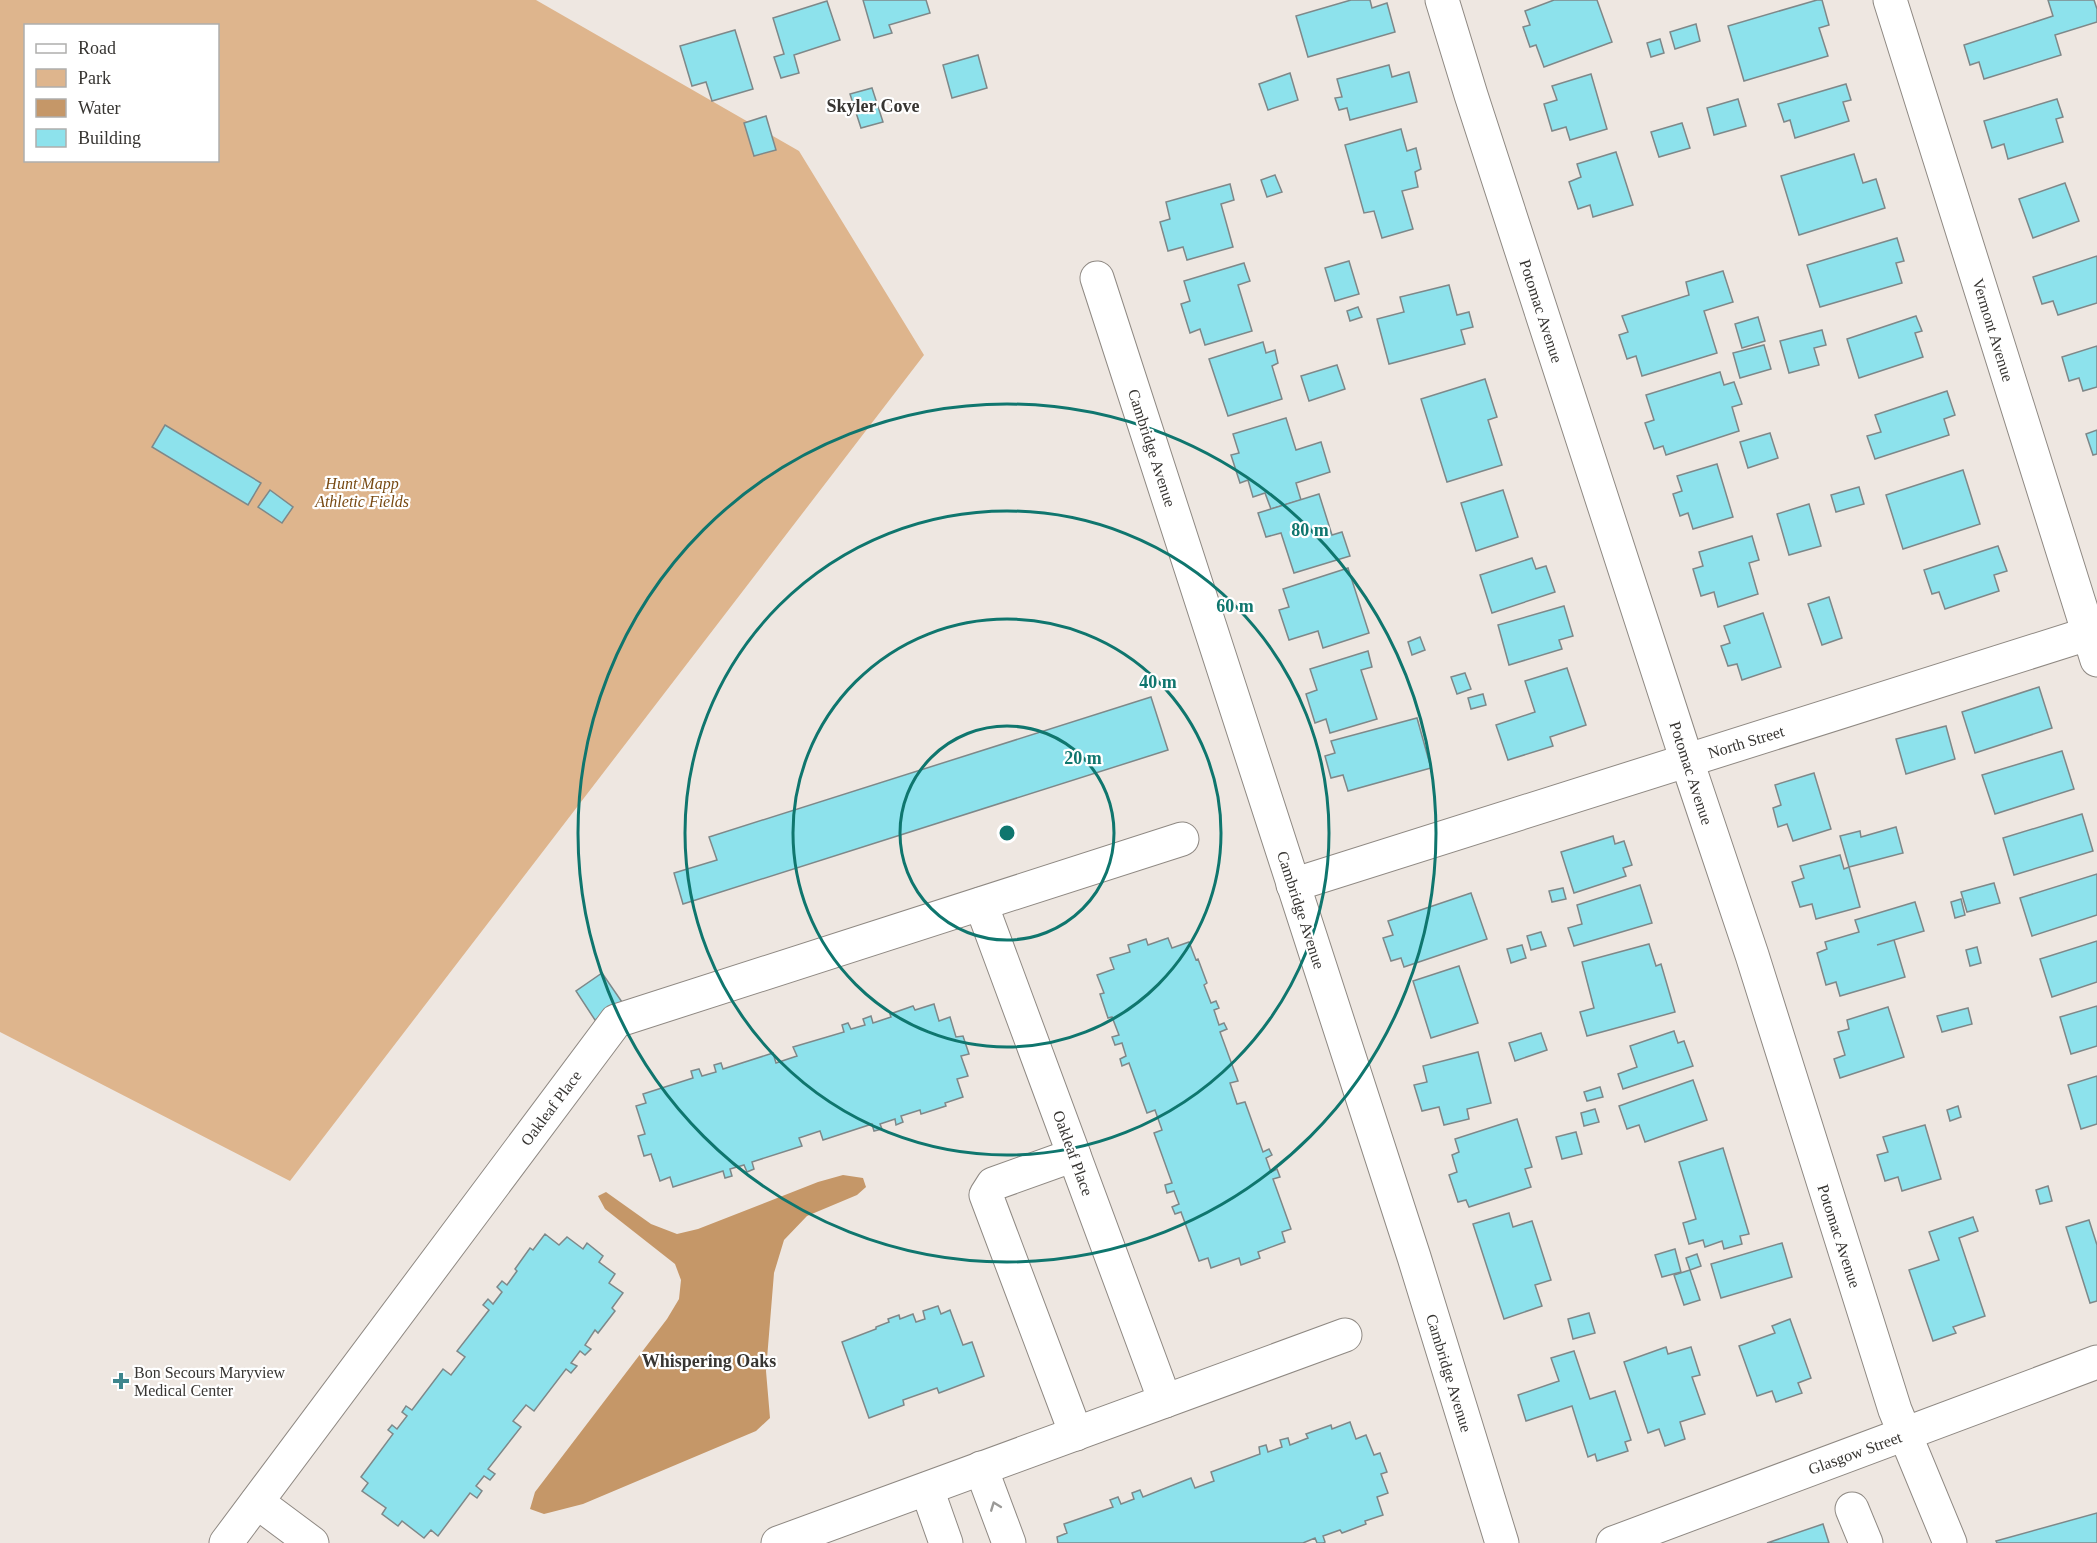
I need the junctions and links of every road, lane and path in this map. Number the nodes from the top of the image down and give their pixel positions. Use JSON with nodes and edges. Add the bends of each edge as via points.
{"nodes":[{"id":1,"x":1442,"y":0,"type":"edge"},
{"id":2,"x":1890,"y":0,"type":"edge"},
{"id":3,"x":1097,"y":278,"type":"dead end"},
{"id":4,"x":2094,"y":642,"type":"edge"},
{"id":5,"x":1687,"y":761,"type":"junction"},
{"id":6,"x":1182,"y":839,"type":"dead end"},
{"id":7,"x":1293,"y":885,"type":"junction"},
{"id":8,"x":981,"y":904,"type":"junction"},
{"id":9,"x":1074,"y":1155,"type":"junction"},
{"id":10,"x":1345,"y":1335,"type":"dead end"},
{"id":11,"x":2097,"y":1362,"type":"edge"},
{"id":12,"x":1165,"y":1401,"type":"junction"},
{"id":13,"x":1076,"y":1434,"type":"junction"},
{"id":14,"x":1905,"y":1435,"type":"junction"},
{"id":15,"x":981,"y":1468,"type":"junction"},
{"id":16,"x":927,"y":1489,"type":"junction"},
{"id":17,"x":256,"y":1502,"type":"junction"},
{"id":18,"x":1852,"y":1509,"type":"dead end"},
{"id":19,"x":226,"y":1543,"type":"edge"},
{"id":20,"x":312,"y":1543,"type":"edge"},
{"id":21,"x":778,"y":1543,"type":"edge"},
{"id":22,"x":946,"y":1543,"type":"edge"},
{"id":23,"x":1009,"y":1543,"type":"edge"},
{"id":24,"x":1502,"y":1543,"type":"edge"},
{"id":25,"x":1613,"y":1543,"type":"edge"},
{"id":26,"x":1866,"y":1543,"type":"edge"},
{"id":27,"x":1950,"y":1543,"type":"edge"}],
"edges":[{"from":1,"to":5,"type":"street","name":"Potomac Avenue"},
{"from":2,"to":4,"type":"street","name":"Vermont Avenue"},
{"from":3,"to":7,"type":"street","name":"Cambridge Avenue"},
{"from":4,"to":5,"type":"street","name":"North Street"},
{"from":5,"to":7,"type":"street","name":"North Street"},
{"from":5,"to":14,"type":"street","name":"Potomac Avenue"},
{"from":6,"to":8,"type":"street","name":"Oakleaf Place"},
{"from":7,"to":24,"type":"street","name":"Cambridge Avenue"},
{"from":8,"to":9,"type":"street","name":"Oakleaf Place"},
{"from":8,"to":17,"type":"street","name":"Oakleaf Place","via":[[616,1022]]},
{"from":9,"to":12,"type":"street","name":"Oakleaf Place"},
{"from":9,"to":13,"type":"street","via":[[993,1184],[986,1195]]},
{"from":10,"to":12,"type":"street"},
{"from":11,"to":14,"type":"street","name":"Glasgow Street"},
{"from":12,"to":13,"type":"street"},
{"from":13,"to":15,"type":"street"},
{"from":14,"to":25,"type":"street","name":"Glasgow Street"},
{"from":14,"to":27,"type":"street","name":"Potomac Avenue"},
{"from":15,"to":16,"type":"street"},
{"from":23,"to":15,"type":"street","one_way":true},
{"from":16,"to":21,"type":"street"},
{"from":16,"to":22,"type":"street"},
{"from":17,"to":19,"type":"street","name":"Oakleaf Place"},
{"from":17,"to":20,"type":"street"},
{"from":18,"to":26,"type":"street"}]}
